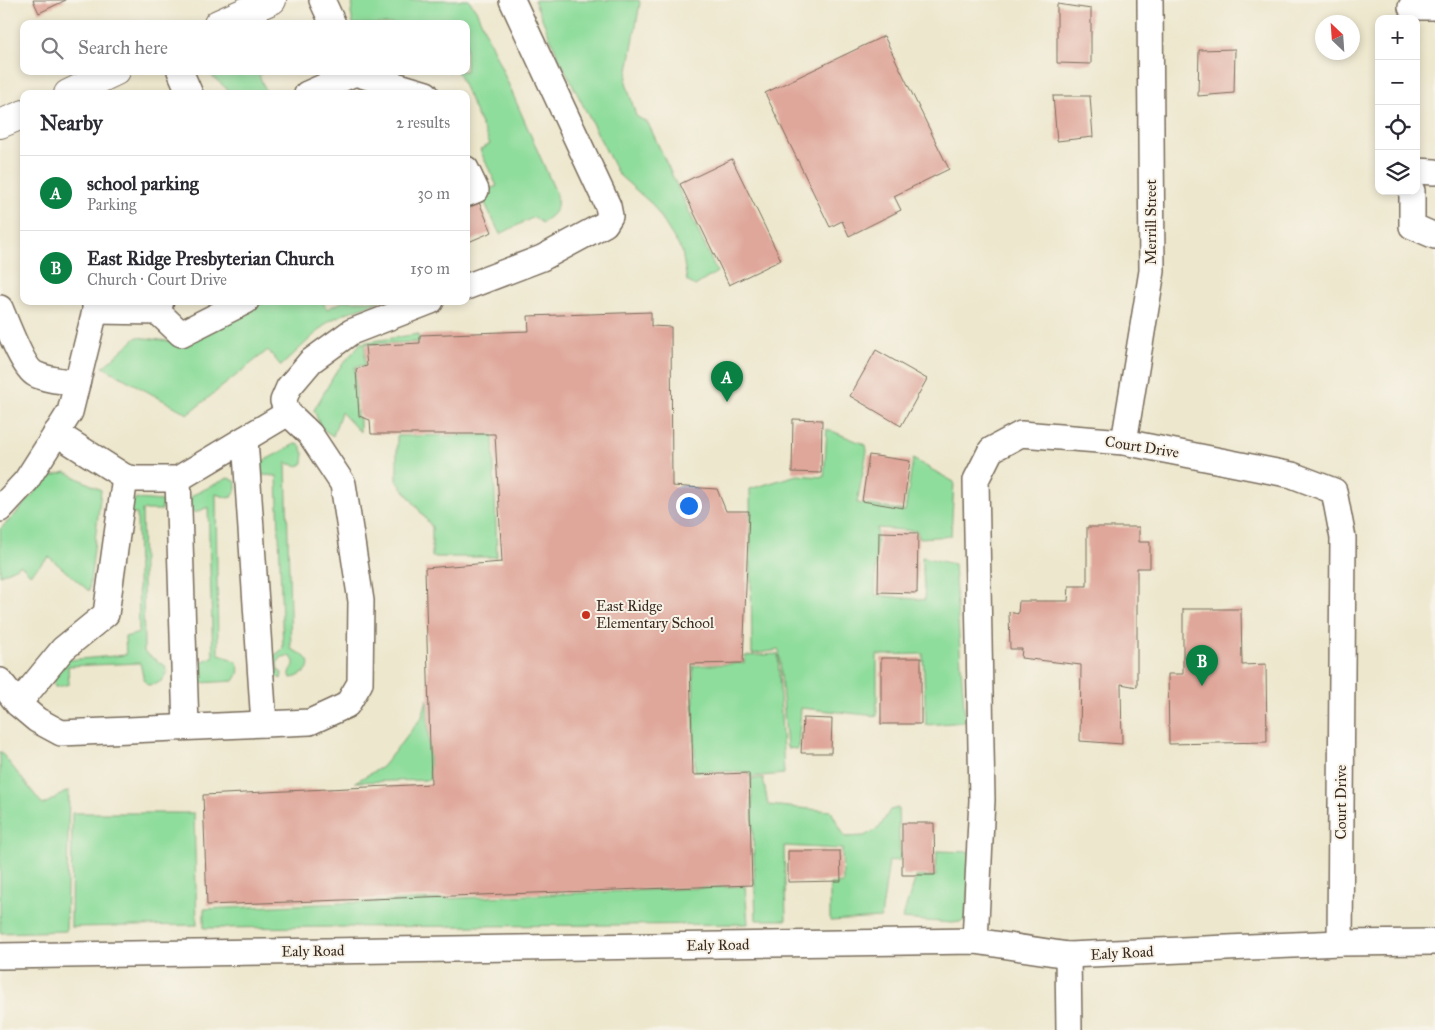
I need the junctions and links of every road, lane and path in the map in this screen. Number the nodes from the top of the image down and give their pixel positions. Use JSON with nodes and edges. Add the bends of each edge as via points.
{"nodes":[{"id":1,"x":272,"y":0,"type":"edge"},
{"id":2,"x":322,"y":0,"type":"edge"},
{"id":3,"x":512,"y":0,"type":"edge"},
{"id":4,"x":1150,"y":0,"type":"edge"},
{"id":5,"x":227,"y":20,"type":"edge"},
{"id":6,"x":331,"y":20,"type":"edge"},
{"id":7,"x":182,"y":75,"type":"edge"},
{"id":8,"x":348,"y":75,"type":"edge"},
{"id":9,"x":365,"y":75,"type":"edge"},
{"id":10,"x":105,"y":81,"type":"edge"},
{"id":11,"x":79,"y":90,"type":"edge"},
{"id":12,"x":188,"y":90,"type":"edge"},
{"id":13,"x":316,"y":90,"type":"edge"},
{"id":14,"x":413,"y":90,"type":"edge"},
{"id":15,"x":20,"y":116,"type":"edge"},
{"id":16,"x":0,"y":124,"type":"edge"},
{"id":17,"x":1420,"y":171,"type":"edge"},
{"id":18,"x":1435,"y":172,"type":"edge"},
{"id":19,"x":470,"y":177,"type":"edge"},
{"id":20,"x":470,"y":192,"type":"edge"},
{"id":21,"x":1412,"y":195,"type":"edge"},
{"id":22,"x":1435,"y":236,"type":"edge"},
{"id":23,"x":470,"y":285,"type":"edge"},
{"id":24,"x":238,"y":305,"type":"edge"},
{"id":25,"x":421,"y":305,"type":"edge"},
{"id":26,"x":95,"y":306,"type":"edge"},
{"id":27,"x":160,"y":307,"type":"edge"},
{"id":28,"x":0,"y":308,"type":"edge"},
{"id":29,"x":77,"y":383,"type":"junction"},
{"id":30,"x":288,"y":413,"type":"junction"},
{"id":31,"x":56,"y":433,"type":"junction"},
{"id":32,"x":245,"y":440,"type":"junction"},
{"id":33,"x":1124,"y":442,"type":"junction"},
{"id":34,"x":125,"y":477,"type":"junction"},
{"id":35,"x":178,"y":479,"type":"junction"},
{"id":36,"x":0,"y":510,"type":"edge"},
{"id":37,"x":0,"y":681,"type":"edge"},
{"id":38,"x":18,"y":704,"type":"junction"},
{"id":39,"x":264,"y":724,"type":"junction"},
{"id":40,"x":186,"y":727,"type":"junction"},
{"id":41,"x":974,"y":941,"type":"junction"},
{"id":42,"x":1340,"y":942,"type":"junction"},
{"id":43,"x":1435,"y":942,"type":"edge"},
{"id":44,"x":1068,"y":955,"type":"junction"},
{"id":45,"x":0,"y":956,"type":"edge"},
{"id":46,"x":1069,"y":1030,"type":"edge"}],
"edges":[{"from":1,"to":5,"type":"main road"},
{"from":2,"to":6,"type":"street"},
{"from":3,"to":23,"type":"street","via":[[610,216],[606,224],[542,258]]},
{"from":4,"to":33,"type":"street","name":"Merrill Street","via":[[1152,271]]},
{"from":7,"to":12,"type":"street"},
{"from":8,"to":13,"type":"street"},
{"from":9,"to":14,"type":"street"},
{"from":10,"to":11,"type":"main road"},
{"from":15,"to":16,"type":"main road"},
{"from":17,"to":18,"type":"street"},
{"from":19,"to":20,"type":"street","via":[[476,190]]},
{"from":21,"to":22,"type":"street","via":[[1412,226]]},
{"from":24,"to":27,"type":"street","via":[[182,334]]},
{"from":25,"to":30,"type":"street","via":[[351,332],[312,361],[289,387],[283,401]]},
{"from":26,"to":27,"type":"street"},
{"from":26,"to":29,"type":"street"},
{"from":28,"to":29,"type":"street","via":[[32,373]]},
{"from":29,"to":31,"type":"street","via":[[70,412]]},
{"from":30,"to":32,"type":"street"},
{"from":30,"to":39,"type":"street","via":[[310,434],[343,484],[362,601],[360,682],[347,705],[310,722]]},
{"from":31,"to":34,"type":"street"},
{"from":31,"to":36,"type":"street","via":[[26,480]]},
{"from":32,"to":35,"type":"street"},
{"from":32,"to":39,"type":"street"},
{"from":33,"to":41,"type":"street","name":"Court Drive","via":[[1021,434],[991,450],[976,480],[982,800]]},
{"from":33,"to":42,"type":"street","name":"Court Drive","via":[[1292,475],[1334,490],[1343,538]]},
{"from":34,"to":35,"type":"street"},
{"from":34,"to":38,"type":"street","via":[[106,614],[63,649]]},
{"from":35,"to":40,"type":"street"},
{"from":37,"to":38,"type":"street"},
{"from":38,"to":40,"type":"street","via":[[37,720],[61,733]]},
{"from":39,"to":40,"type":"street"},
{"from":41,"to":44,"type":"street","name":"Ealy Road"},
{"from":41,"to":45,"type":"street","name":"Ealy Road"},
{"from":42,"to":43,"type":"street","name":"Ealy Road"},
{"from":42,"to":44,"type":"street","name":"Ealy Road"},
{"from":44,"to":46,"type":"street"}]}
